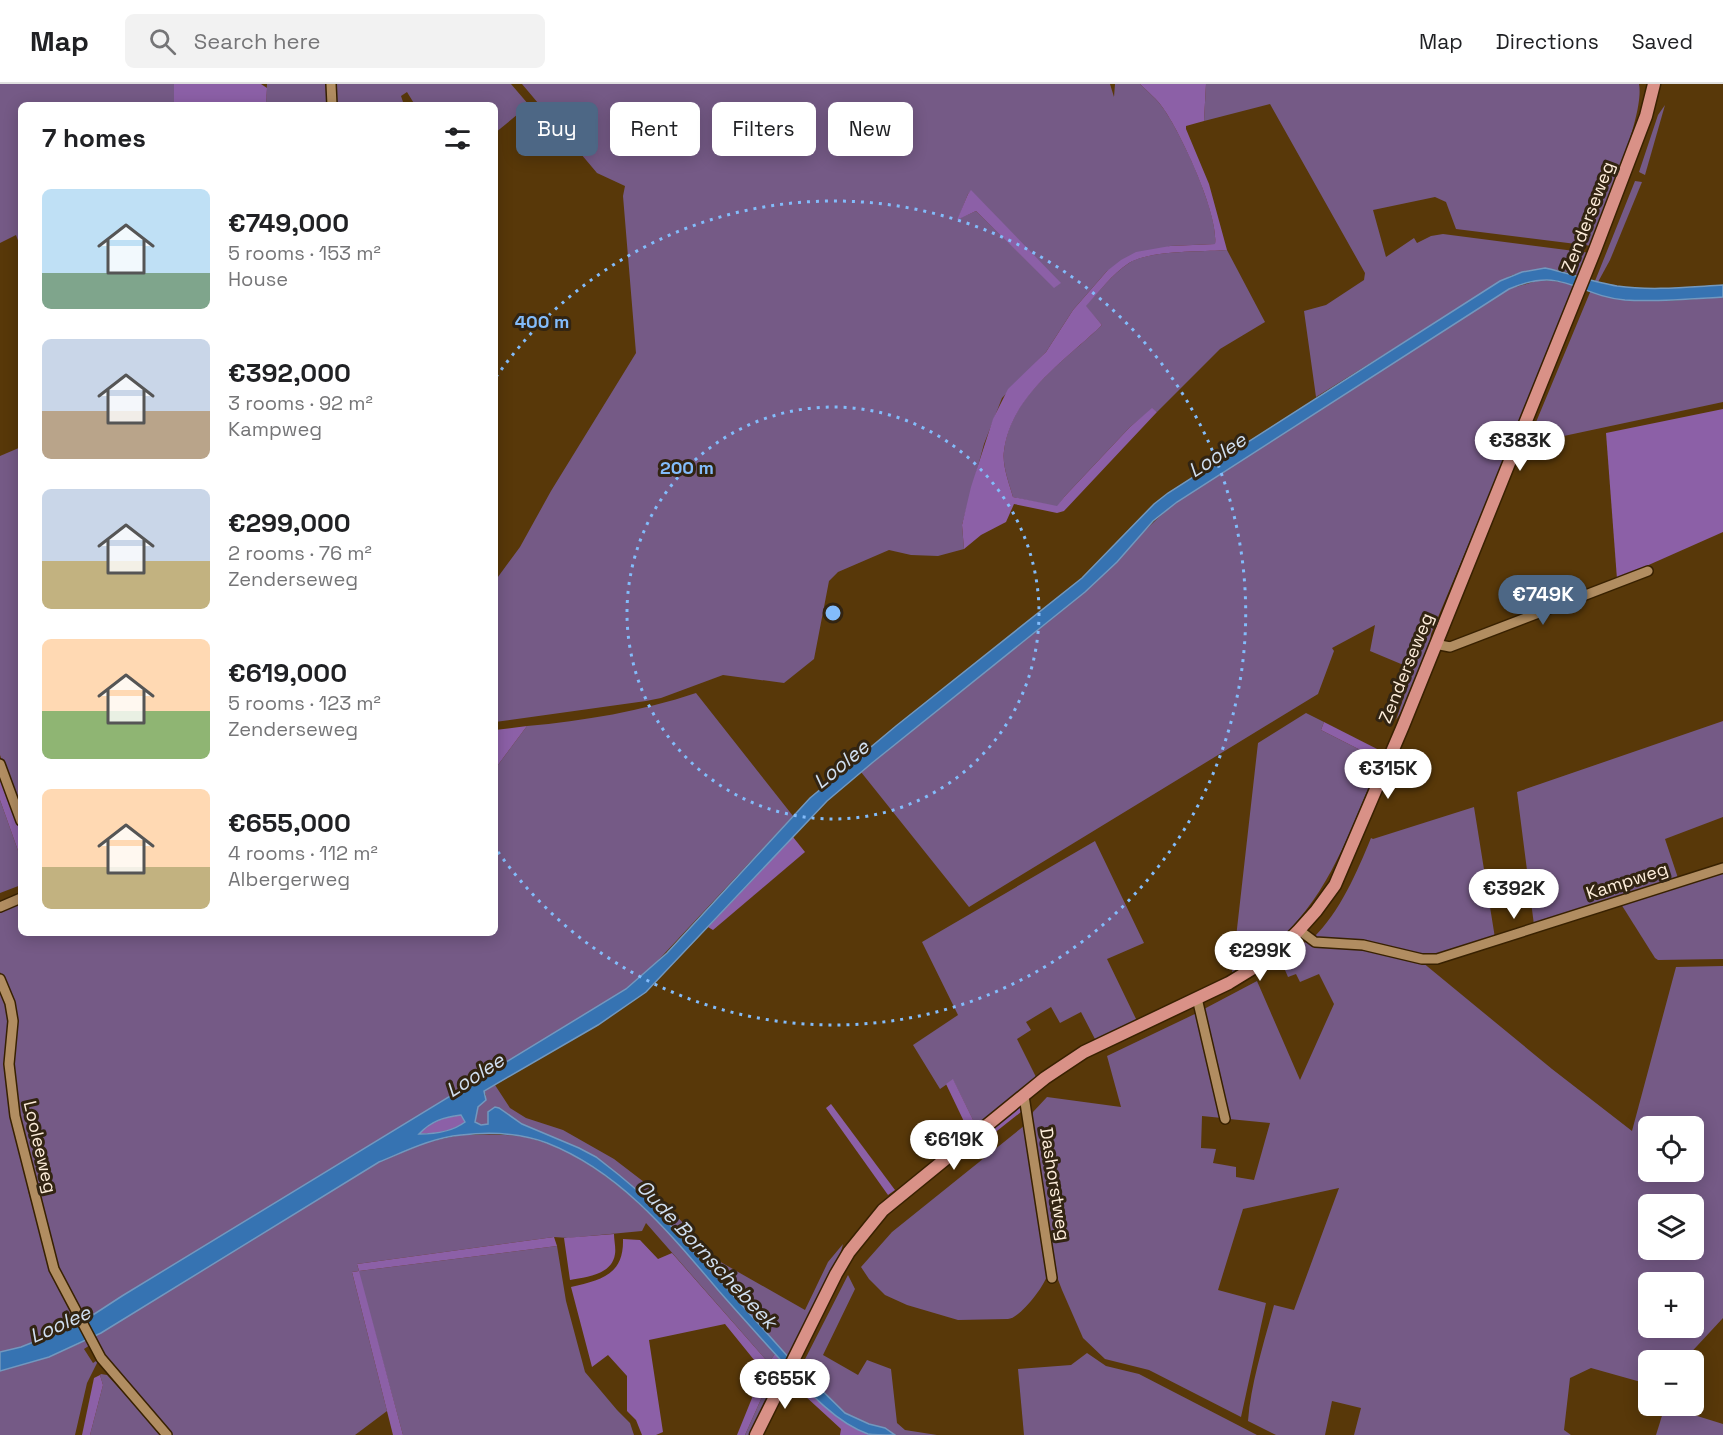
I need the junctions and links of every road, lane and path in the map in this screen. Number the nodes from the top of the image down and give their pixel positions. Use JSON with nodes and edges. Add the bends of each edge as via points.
{"nodes":[{"id":1,"x":331,"y":84,"type":"edge"},
{"id":2,"x":1654,"y":84,"type":"edge"},
{"id":3,"x":332,"y":102,"type":"edge"},
{"id":4,"x":1516,"y":442,"type":"junction"},
{"id":5,"x":1533,"y":445,"type":"dead end"},
{"id":6,"x":1648,"y":571,"type":"dead end"},
{"id":7,"x":1435,"y":644,"type":"junction"},
{"id":8,"x":0,"y":764,"type":"edge"},
{"id":9,"x":18,"y":813,"type":"edge"},
{"id":10,"x":1723,"y":868,"type":"edge"},
{"id":11,"x":18,"y":899,"type":"edge"},
{"id":12,"x":0,"y":907,"type":"edge"},
{"id":13,"x":1299,"y":930,"type":"junction"},
{"id":14,"x":0,"y":979,"type":"edge"},
{"id":15,"x":1197,"y":998,"type":"junction"},
{"id":16,"x":1024,"y":1096,"type":"junction"},
{"id":17,"x":1225,"y":1119,"type":"dead end"},
{"id":18,"x":1052,"y":1278,"type":"dead end"},
{"id":19,"x":167,"y":1435,"type":"edge"},
{"id":20,"x":756,"y":1435,"type":"edge"}],
"edges":[{"from":1,"to":3,"type":"street"},
{"from":2,"to":4,"type":"main road","name":"Zenderseweg","via":[[1580,289]]},
{"from":4,"to":5,"type":"street"},
{"from":4,"to":7,"type":"main road","name":"Zenderseweg"},
{"from":6,"to":7,"type":"street","via":[[1450,647]]},
{"from":7,"to":13,"type":"main road","name":"Zenderseweg","via":[[1335,885]]},
{"from":8,"to":9,"type":"street"},
{"from":10,"to":13,"type":"street","name":"Kampweg","via":[[1437,959],[1356,944],[1315,942]]},
{"from":11,"to":12,"type":"street"},
{"from":13,"to":15,"type":"main road","name":"Zenderseweg","via":[[1260,964]]},
{"from":14,"to":19,"type":"street","name":"Looleeweg","via":[[13,1021],[10,1086],[54,1269],[101,1358]]},
{"from":15,"to":16,"type":"main road","name":"Zenderseweg","via":[[1084,1052]]},
{"from":15,"to":17,"type":"street"},
{"from":16,"to":18,"type":"street","name":"Dashorstweg"},
{"from":16,"to":20,"type":"main road","name":"Zenderseweg","via":[[867,1227],[836,1274]]}]}
